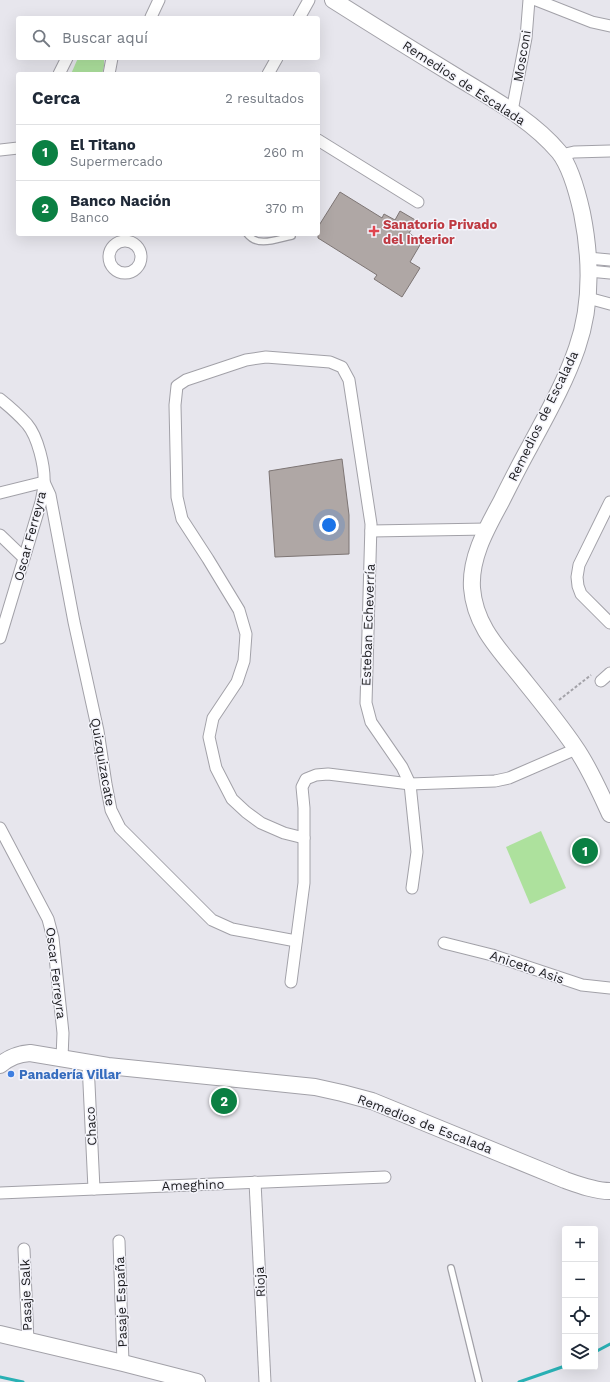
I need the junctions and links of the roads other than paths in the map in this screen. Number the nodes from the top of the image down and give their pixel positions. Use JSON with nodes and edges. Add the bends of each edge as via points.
{"nodes":[{"id":1,"x":159,"y":0,"type":"edge"},
{"id":2,"x":309,"y":0,"type":"edge"},
{"id":3,"x":333,"y":0,"type":"edge"},
{"id":4,"x":529,"y":0,"type":"edge"},
{"id":5,"x":536,"y":0,"type":"edge"},
{"id":6,"x":151,"y":16,"type":"edge"},
{"id":7,"x":300,"y":16,"type":"edge"},
{"id":8,"x":610,"y":26,"type":"edge"},
{"id":9,"x":66,"y":60,"type":"edge"},
{"id":10,"x":112,"y":60,"type":"edge"},
{"id":11,"x":276,"y":60,"type":"edge"},
{"id":12,"x":60,"y":72,"type":"edge"},
{"id":13,"x":109,"y":72,"type":"edge"},
{"id":14,"x":269,"y":72,"type":"edge"},
{"id":15,"x":512,"y":111,"type":"junction"},
{"id":16,"x":320,"y":141,"type":"edge"},
{"id":17,"x":16,"y":148,"type":"edge"},
{"id":18,"x":0,"y":150,"type":"edge"},
{"id":19,"x":610,"y":151,"type":"edge"},
{"id":20,"x":561,"y":155,"type":"junction"},
{"id":21,"x":418,"y":202,"type":"dead end"},
{"id":22,"x":249,"y":236,"type":"edge"},
{"id":23,"x":292,"y":236,"type":"dead end"},
{"id":24,"x":610,"y":260,"type":"edge"},
{"id":25,"x":589,"y":264,"type":"junction"},
{"id":26,"x":610,"y":273,"type":"edge"},
{"id":27,"x":588,"y":298,"type":"junction"},
{"id":28,"x":610,"y":304,"type":"edge"},
{"id":29,"x":0,"y":399,"type":"edge"},
{"id":30,"x":44,"y":482,"type":"junction"},
{"id":31,"x":0,"y":493,"type":"edge"},
{"id":32,"x":610,"y":502,"type":"edge"},
{"id":33,"x":487,"y":529,"type":"junction"},
{"id":34,"x":371,"y":531,"type":"junction"},
{"id":35,"x":0,"y":536,"type":"edge"},
{"id":36,"x":24,"y":558,"type":"junction"},
{"id":37,"x":610,"y":623,"type":"edge"},
{"id":38,"x":0,"y":638,"type":"edge"},
{"id":39,"x":610,"y":673,"type":"edge"},
{"id":40,"x":601,"y":681,"type":"road end"},
{"id":41,"x":576,"y":748,"type":"junction"},
{"id":42,"x":410,"y":784,"type":"junction"},
{"id":43,"x":609,"y":808,"type":"edge"},
{"id":44,"x":0,"y":828,"type":"edge"},
{"id":45,"x":304,"y":838,"type":"junction"},
{"id":46,"x":412,"y":888,"type":"dead end"},
{"id":47,"x":296,"y":941,"type":"junction"},
{"id":48,"x":444,"y":943,"type":"dead end"},
{"id":49,"x":291,"y":982,"type":"dead end"},
{"id":50,"x":610,"y":988,"type":"edge"},
{"id":51,"x":62,"y":1058,"type":"junction"},
{"id":52,"x":88,"y":1063,"type":"junction"},
{"id":53,"x":0,"y":1065,"type":"edge"},
{"id":54,"x":386,"y":1177,"type":"dead end"},
{"id":55,"x":255,"y":1182,"type":"junction"},
{"id":56,"x":94,"y":1189,"type":"junction"},
{"id":57,"x":610,"y":1191,"type":"edge"},
{"id":58,"x":0,"y":1193,"type":"edge"},
{"id":59,"x":119,"y":1241,"type":"dead end"},
{"id":60,"x":24,"y":1249,"type":"dead end"},
{"id":61,"x":451,"y":1268,"type":"dead end"},
{"id":62,"x":0,"y":1334,"type":"edge"},
{"id":63,"x":28,"y":1340,"type":"junction"},
{"id":64,"x":123,"y":1363,"type":"junction"},
{"id":65,"x":479,"y":1380,"type":"edge"},
{"id":66,"x":197,"y":1382,"type":"edge"},
{"id":67,"x":265,"y":1382,"type":"edge"}],
"edges":[{"from":1,"to":6,"type":"street"},
{"from":2,"to":7,"type":"street"},
{"from":3,"to":15,"type":"main road","name":"Remedios de Escalada"},
{"from":4,"to":15,"type":"street","name":"Mosconi","via":[[526,38]]},
{"from":5,"to":8,"type":"street","via":[[592,22]]},
{"from":9,"to":12,"type":"street"},
{"from":10,"to":13,"type":"street"},
{"from":11,"to":14,"type":"street"},
{"from":15,"to":20,"type":"main road","name":"Remedios de Escalada","via":[[545,137]]},
{"from":16,"to":21,"type":"street"},
{"from":17,"to":18,"type":"street"},
{"from":19,"to":20,"type":"street"},
{"from":20,"to":25,"type":"main road","name":"Remedios de Escalada","via":[[580,202]]},
{"from":22,"to":23,"type":"lane","via":[[263,242]]},
{"from":24,"to":25,"type":"street"},
{"from":25,"to":26,"type":"street"},
{"from":25,"to":27,"type":"main road","name":"Remedios de Escalada"},
{"from":27,"to":28,"type":"street"},
{"from":27,"to":33,"type":"main road","name":"Remedios de Escalada","via":[[577,348],[561,386]]},
{"from":29,"to":30,"type":"street","name":"Oscar Ferreyra","via":[[28,425],[36,440]]},
{"from":30,"to":31,"type":"street"},
{"from":30,"to":36,"type":"street","name":"Oscar Ferreyra","via":[[41,502]]},
{"from":30,"to":47,"type":"street","name":"Quizquizacate","via":[[50,495],[72,614],[98,731],[111,810],[120,828],[212,920],[232,929]]},
{"from":32,"to":37,"type":"street","via":[[579,565],[577,577],[581,594]]},
{"from":33,"to":34,"type":"street"},
{"from":33,"to":41,"type":"main road","name":"Remedios de Escalada","via":[[473,568],[473,597],[480,620],[489,637]]},
{"from":34,"to":42,"type":"street","name":"Esteban Echeverría","via":[[366,703],[371,722],[402,767]]},
{"from":34,"to":45,"type":"street","name":"Esteban Echeverría","via":[[356,417],[349,380],[342,367],[330,362],[266,357],[246,360],[186,380],[177,386],[174,405],[177,497],[182,519],[239,610],[246,634],[244,662],[237,682],[213,718],[210,730],[209,737],[216,768],[232,799],[246,812],[261,823]]},
{"from":35,"to":36,"type":"street"},
{"from":36,"to":38,"type":"street","name":"Oscar Ferreyra"},
{"from":39,"to":40,"type":"street"},
{"from":41,"to":42,"type":"street","via":[[508,778],[495,781]]},
{"from":41,"to":43,"type":"main road","name":"Remedios de Escalada"},
{"from":42,"to":45,"type":"street","via":[[328,774],[306,779],[302,787]]},
{"from":42,"to":46,"type":"street","name":"Esteban Echeverría","via":[[417,852]]},
{"from":44,"to":51,"type":"street","name":"Oscar Ferreyra","via":[[48,919],[53,938],[63,1033]]},
{"from":45,"to":47,"type":"street","via":[[304,883]]},
{"from":47,"to":49,"type":"street"},
{"from":48,"to":50,"type":"street","name":"Aniceto Asis","via":[[492,955],[582,985]]},
{"from":51,"to":52,"type":"main road","name":"Remedios de Escalada"},
{"from":51,"to":53,"type":"main road","name":"Remedios de Escalada","via":[[30,1053],[18,1054]]},
{"from":52,"to":56,"type":"street","name":"Chaco"},
{"from":52,"to":57,"type":"main road","name":"Remedios de Escalada","via":[[315,1087],[342,1093],[372,1101],[584,1187]]},
{"from":54,"to":55,"type":"street","name":"Ameghino"},
{"from":55,"to":56,"type":"street","name":"Ameghino"},
{"from":55,"to":67,"type":"street","name":"Rioja"},
{"from":56,"to":58,"type":"street","name":"Ameghino"},
{"from":59,"to":64,"type":"street","name":"Pasaje España"},
{"from":60,"to":63,"type":"street","name":"Pasaje Salk"},
{"from":61,"to":65,"type":"lane"},
{"from":62,"to":63,"type":"main road"},
{"from":63,"to":64,"type":"main road"},
{"from":64,"to":66,"type":"main road"}]}
